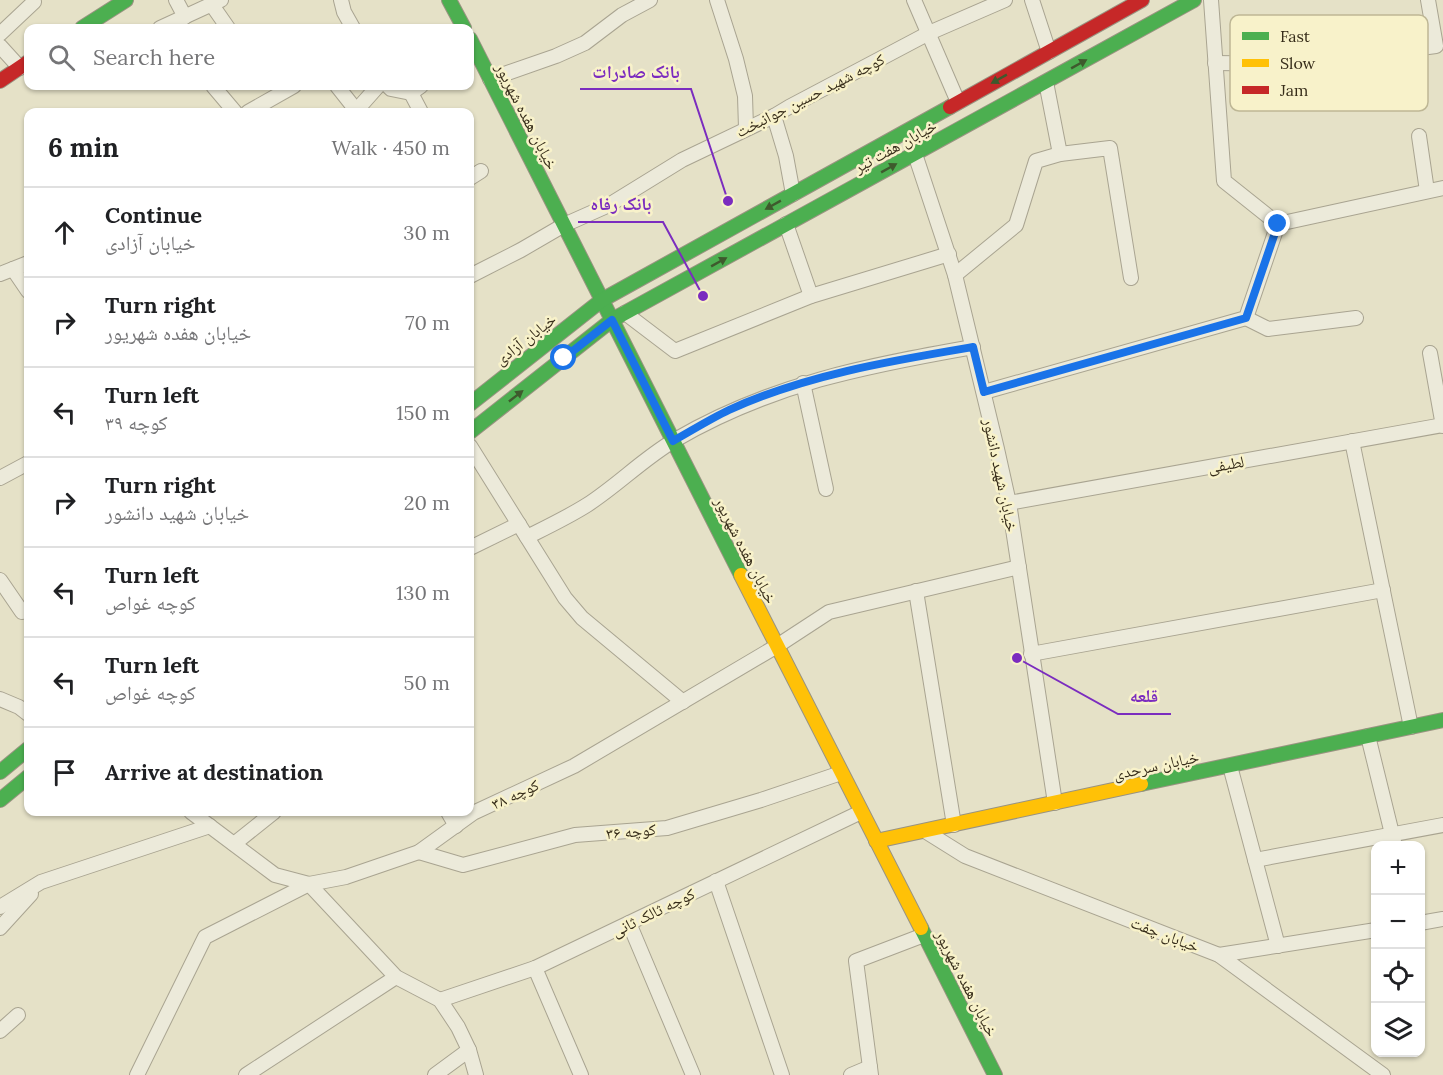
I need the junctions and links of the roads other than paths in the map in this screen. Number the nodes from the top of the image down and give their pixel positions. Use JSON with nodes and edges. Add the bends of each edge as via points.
{"nodes":[{"id":1,"x":126,"y":0,"type":"edge"},
{"id":2,"x":176,"y":0,"type":"edge"},
{"id":3,"x":341,"y":0,"type":"edge"},
{"id":4,"x":449,"y":0,"type":"edge"},
{"id":5,"x":650,"y":0,"type":"edge"},
{"id":6,"x":717,"y":0,"type":"edge"},
{"id":7,"x":914,"y":0,"type":"edge"},
{"id":8,"x":1005,"y":0,"type":"edge"},
{"id":9,"x":1032,"y":0,"type":"edge"},
{"id":10,"x":1142,"y":0,"type":"edge"},
{"id":11,"x":1194,"y":0,"type":"edge"},
{"id":12,"x":1211,"y":0,"type":"edge"},
{"id":13,"x":1428,"y":0,"type":"edge"},
{"id":14,"x":34,"y":2,"type":"dead end"},
{"id":15,"x":216,"y":2,"type":"edge"},
{"id":16,"x":185,"y":17,"type":"junction"},
{"id":17,"x":88,"y":24,"type":"edge"},
{"id":18,"x":169,"y":24,"type":"edge"},
{"id":19,"x":226,"y":24,"type":"edge"},
{"id":20,"x":351,"y":24,"type":"edge"},
{"id":21,"x":462,"y":24,"type":"edge"},
{"id":22,"x":929,"y":33,"type":"junction"},
{"id":23,"x":0,"y":34,"type":"edge"},
{"id":24,"x":0,"y":46,"type":"edge"},
{"id":25,"x":1428,"y":47,"type":"edge"},
{"id":26,"x":474,"y":50,"type":"edge"},
{"id":27,"x":1048,"y":52,"type":"junction"},
{"id":28,"x":1215,"y":63,"type":"junction"},
{"id":29,"x":1230,"y":63,"type":"edge"},
{"id":30,"x":24,"y":65,"type":"edge"},
{"id":31,"x":490,"y":79,"type":"junction"},
{"id":32,"x":0,"y":81,"type":"edge"},
{"id":33,"x":1046,"y":82,"type":"junction"},
{"id":34,"x":216,"y":90,"type":"edge"},
{"id":35,"x":287,"y":90,"type":"edge"},
{"id":36,"x":340,"y":90,"type":"edge"},
{"id":37,"x":374,"y":90,"type":"edge"},
{"id":38,"x":416,"y":90,"type":"edge"},
{"id":39,"x":958,"y":102,"type":"junction"},
{"id":40,"x":232,"y":108,"type":"edge"},
{"id":41,"x":255,"y":108,"type":"edge"},
{"id":42,"x":354,"y":108,"type":"edge"},
{"id":43,"x":359,"y":108,"type":"edge"},
{"id":44,"x":420,"y":108,"type":"edge"},
{"id":45,"x":774,"y":116,"type":"junction"},
{"id":46,"x":746,"y":128,"type":"junction"},
{"id":47,"x":906,"y":131,"type":"junction"},
{"id":48,"x":1419,"y":136,"type":"dead end"},
{"id":49,"x":915,"y":154,"type":"junction"},
{"id":50,"x":1060,"y":154,"type":"junction"},
{"id":51,"x":1443,"y":188,"type":"edge"},
{"id":52,"x":1427,"y":191,"type":"junction"},
{"id":53,"x":793,"y":194,"type":"junction"},
{"id":54,"x":786,"y":224,"type":"junction"},
{"id":55,"x":1278,"y":224,"type":"junction"},
{"id":56,"x":564,"y":225,"type":"junction"},
{"id":57,"x":949,"y":254,"type":"junction"},
{"id":58,"x":24,"y":265,"type":"edge"},
{"id":59,"x":664,"y":265,"type":"junction"},
{"id":60,"x":6,"y":272,"type":"edge"},
{"id":61,"x":474,"y":274,"type":"edge"},
{"id":62,"x":955,"y":275,"type":"junction"},
{"id":63,"x":1131,"y":278,"type":"dead end"},
{"id":64,"x":675,"y":285,"type":"junction"},
{"id":65,"x":24,"y":288,"type":"edge"},
{"id":66,"x":811,"y":296,"type":"junction"},
{"id":67,"x":602,"y":300,"type":"junction"},
{"id":68,"x":618,"y":317,"type":"junction"},
{"id":69,"x":1246,"y":318,"type":"junction"},
{"id":70,"x":1356,"y":318,"type":"dead end"},
{"id":71,"x":550,"y":340,"type":"junction"},
{"id":72,"x":973,"y":347,"type":"junction"},
{"id":73,"x":1430,"y":353,"type":"dead end"},
{"id":74,"x":564,"y":358,"type":"junction"},
{"id":75,"x":803,"y":383,"type":"junction"},
{"id":76,"x":984,"y":392,"type":"junction"},
{"id":77,"x":474,"y":398,"type":"edge"},
{"id":78,"x":1443,"y":425,"type":"edge"},
{"id":79,"x":474,"y":429,"type":"edge"},
{"id":80,"x":673,"y":441,"type":"junction"},
{"id":81,"x":1352,"y":441,"type":"junction"},
{"id":82,"x":474,"y":452,"type":"edge"},
{"id":83,"x":24,"y":465,"type":"edge"},
{"id":84,"x":0,"y":478,"type":"edge"},
{"id":85,"x":826,"y":489,"type":"dead end"},
{"id":86,"x":1009,"y":503,"type":"junction"},
{"id":87,"x":519,"y":524,"type":"junction"},
{"id":88,"x":527,"y":537,"type":"junction"},
{"id":89,"x":474,"y":546,"type":"edge"},
{"id":90,"x":1018,"y":567,"type":"junction"},
{"id":91,"x":0,"y":580,"type":"edge"},
{"id":92,"x":1383,"y":590,"type":"junction"},
{"id":93,"x":916,"y":591,"type":"junction"},
{"id":94,"x":22,"y":612,"type":"dead end"},
{"id":95,"x":777,"y":646,"type":"junction"},
{"id":96,"x":1032,"y":654,"type":"junction"},
{"id":97,"x":0,"y":699,"type":"edge"},
{"id":98,"x":683,"y":702,"type":"junction"},
{"id":99,"x":24,"y":711,"type":"edge"},
{"id":100,"x":1443,"y":720,"type":"edge"},
{"id":101,"x":1411,"y":727,"type":"junction"},
{"id":102,"x":1368,"y":736,"type":"junction"},
{"id":103,"x":24,"y":753,"type":"edge"},
{"id":104,"x":1230,"y":766,"type":"junction"},
{"id":105,"x":0,"y":772,"type":"edge"},
{"id":106,"x":841,"y":773,"type":"junction"},
{"id":107,"x":24,"y":780,"type":"edge"},
{"id":108,"x":0,"y":800,"type":"edge"},
{"id":109,"x":1055,"y":803,"type":"junction"},
{"id":110,"x":861,"y":812,"type":"junction"},
{"id":111,"x":474,"y":813,"type":"edge"},
{"id":112,"x":196,"y":816,"type":"edge"},
{"id":113,"x":269,"y":816,"type":"edge"},
{"id":114,"x":450,"y":816,"type":"edge"},
{"id":115,"x":469,"y":816,"type":"edge"},
{"id":116,"x":954,"y":825,"type":"junction"},
{"id":117,"x":1443,"y":825,"type":"edge"},
{"id":118,"x":210,"y":826,"type":"junction"},
{"id":119,"x":456,"y":826,"type":"junction"},
{"id":120,"x":925,"y":831,"type":"junction"},
{"id":121,"x":1394,"y":840,"type":"edge"},
{"id":122,"x":876,"y":841,"type":"junction"},
{"id":123,"x":234,"y":844,"type":"junction"},
{"id":124,"x":418,"y":852,"type":"junction"},
{"id":125,"x":1255,"y":860,"type":"junction"},
{"id":126,"x":716,"y":881,"type":"junction"},
{"id":127,"x":41,"y":882,"type":"junction"},
{"id":128,"x":309,"y":884,"type":"junction"},
{"id":129,"x":0,"y":907,"type":"edge"},
{"id":130,"x":1443,"y":919,"type":"edge"},
{"id":131,"x":1425,"y":922,"type":"edge"},
{"id":132,"x":629,"y":923,"type":"junction"},
{"id":133,"x":0,"y":928,"type":"edge"},
{"id":134,"x":1371,"y":931,"type":"edge"},
{"id":135,"x":924,"y":935,"type":"junction"},
{"id":136,"x":1278,"y":946,"type":"junction"},
{"id":137,"x":1219,"y":955,"type":"junction"},
{"id":138,"x":535,"y":969,"type":"junction"},
{"id":139,"x":396,"y":977,"type":"junction"},
{"id":140,"x":440,"y":1000,"type":"junction"},
{"id":141,"x":18,"y":1015,"type":"dead end"},
{"id":142,"x":0,"y":1031,"type":"edge"},
{"id":143,"x":470,"y":1050,"type":"junction"},
{"id":144,"x":871,"y":1071,"type":"edge"},
{"id":145,"x":137,"y":1075,"type":"edge"},
{"id":146,"x":246,"y":1075,"type":"edge"},
{"id":147,"x":435,"y":1075,"type":"edge"},
{"id":148,"x":476,"y":1075,"type":"edge"},
{"id":149,"x":580,"y":1075,"type":"edge"},
{"id":150,"x":693,"y":1075,"type":"edge"},
{"id":151,"x":782,"y":1075,"type":"edge"},
{"id":152,"x":851,"y":1075,"type":"edge"},
{"id":153,"x":995,"y":1075,"type":"edge"},
{"id":154,"x":1383,"y":1075,"type":"edge"}],
"edges":[{"from":1,"to":17,"type":"street"},
{"from":2,"to":16,"type":"street"},
{"from":3,"to":20,"type":"street"},
{"from":4,"to":21,"type":"street"},
{"from":5,"to":31,"type":"street","via":[[585,43]]},
{"from":6,"to":46,"type":"street","via":[[745,96]]},
{"from":7,"to":22,"type":"street"},
{"from":8,"to":22,"type":"street","name":"کوچه شهید حسین جوانبخت"},
{"from":9,"to":27,"type":"street"},
{"from":10,"to":27,"type":"street","name":"خیابان هفت تیر"},
{"from":33,"to":11,"type":"street","name":"خیابان هفت تیر","one_way":true},
{"from":12,"to":28,"type":"street"},
{"from":13,"to":25,"type":"street","via":[[1436,46]]},
{"from":14,"to":23,"type":"street"},
{"from":15,"to":16,"type":"street"},
{"from":15,"to":19,"type":"street"},
{"from":16,"to":18,"type":"street"},
{"from":22,"to":39,"type":"street"},
{"from":22,"to":45,"type":"street","name":"کوچه شهید حسین جوانبخت"},
{"from":24,"to":30,"type":"street"},
{"from":26,"to":31,"type":"street","name":"خیابان هفده شهریور"},
{"from":27,"to":39,"type":"street","name":"خیابان هفت تیر","one_way":true},
{"from":28,"to":29,"type":"street"},
{"from":28,"to":55,"type":"street","via":[[1224,181]]},
{"from":30,"to":32,"type":"street"},
{"from":31,"to":56,"type":"street","name":"خیابان هفده شهریور"},
{"from":33,"to":49,"type":"street","name":"خیابان هفت تیر"},
{"from":33,"to":50,"type":"street"},
{"from":34,"to":40,"type":"street"},
{"from":35,"to":41,"type":"street"},
{"from":36,"to":42,"type":"street"},
{"from":37,"to":43,"type":"street"},
{"from":38,"to":44,"type":"street"},
{"from":39,"to":47,"type":"street","name":"خیابان هفت تیر"},
{"from":45,"to":46,"type":"street","name":"کوچه شهید حسین جوانبخت"},
{"from":45,"to":53,"type":"street"},
{"from":46,"to":56,"type":"street","name":"کوچه شهید حسین جوانبخت"},
{"from":47,"to":49,"type":"street"},
{"from":47,"to":53,"type":"street","name":"خیابان هفت تیر"},
{"from":48,"to":52,"type":"street"},
{"from":54,"to":49,"type":"street","name":"خیابان هفت تیر","one_way":true},
{"from":49,"to":57,"type":"street","name":"خیابان شهید دانشور"},
{"from":50,"to":62,"type":"street","via":[[1036,161],[1017,225]]},
{"from":50,"to":63,"type":"street","via":[[1110,148]]},
{"from":51,"to":52,"type":"street"},
{"from":52,"to":55,"type":"street"},
{"from":53,"to":59,"type":"street","name":"خیابان هفت تیر","one_way":true},
{"from":64,"to":54,"type":"street","name":"خیابان هفت تیر","one_way":true},
{"from":54,"to":66,"type":"street"},
{"from":55,"to":69,"type":"street"},
{"from":56,"to":61,"type":"street","name":"کوچه شهید حسین جوانبخت"},
{"from":56,"to":67,"type":"street","name":"خیابان هفده شهریور"},
{"from":57,"to":62,"type":"street","name":"خیابان شهید دانشور"},
{"from":57,"to":66,"type":"street"},
{"from":58,"to":60,"type":"street"},
{"from":59,"to":64,"type":"street"},
{"from":59,"to":67,"type":"street","name":"خیابان هفت تیر"},
{"from":60,"to":65,"type":"street"},
{"from":62,"to":72,"type":"street","name":"خیابان شهید دانشور"},
{"from":64,"to":68,"type":"street","name":"خیابان هفت تیر"},
{"from":66,"to":68,"type":"street","via":[[675,351]]},
{"from":67,"to":68,"type":"street","name":"خیابان هفده شهریور"},
{"from":67,"to":71,"type":"street","name":"خیابان آزادی"},
{"from":68,"to":74,"type":"street"},
{"from":68,"to":80,"type":"street","name":"خیابان هفده شهریور"},
{"from":69,"to":70,"type":"street","via":[[1268,329]]},
{"from":69,"to":76,"type":"street"},
{"from":71,"to":74,"type":"street"},
{"from":71,"to":77,"type":"street","name":"خیابان آزادی"},
{"from":72,"to":75,"type":"street","via":[[887,362]]},
{"from":72,"to":76,"type":"street","name":"خیابان شهید دانشور"},
{"from":73,"to":78,"type":"street"},
{"from":79,"to":74,"type":"street","one_way":true},
{"from":75,"to":80,"type":"street","via":[[729,410]]},
{"from":75,"to":85,"type":"street"},
{"from":76,"to":86,"type":"street","name":"خیابان شهید دانشور"},
{"from":78,"to":81,"type":"street","name":"لطیفی"},
{"from":80,"to":88,"type":"street","via":[[587,505]]},
{"from":80,"to":95,"type":"street","name":"خیابان هفده شهریور"},
{"from":81,"to":86,"type":"street","name":"لطیفی"},
{"from":81,"to":92,"type":"street"},
{"from":82,"to":87,"type":"street"},
{"from":83,"to":84,"type":"street"},
{"from":86,"to":90,"type":"street","name":"خیابان شهید دانشور"},
{"from":87,"to":88,"type":"street"},
{"from":87,"to":89,"type":"street"},
{"from":88,"to":98,"type":"street","via":[[582,618]]},
{"from":90,"to":93,"type":"street","name":"کوچه ۳۸"},
{"from":90,"to":96,"type":"street","name":"خیابان شهید دانشور"},
{"from":91,"to":94,"type":"street"},
{"from":92,"to":96,"type":"street"},
{"from":92,"to":101,"type":"street"},
{"from":93,"to":95,"type":"street","name":"کوچه ۳۸","via":[[829,612]]},
{"from":93,"to":116,"type":"street"},
{"from":95,"to":98,"type":"street","name":"کوچه ۳۸"},
{"from":95,"to":106,"type":"street","name":"خیابان هفده شهریور"},
{"from":96,"to":109,"type":"street","name":"خیابان شهید دانشور"},
{"from":97,"to":99,"type":"street"},
{"from":98,"to":111,"type":"street","name":"کوچه ۳۸","via":[[573,766]]},
{"from":100,"to":101,"type":"street","name":"خیابان سرحدی"},
{"from":101,"to":102,"type":"street","name":"خیابان سرحدی"},
{"from":102,"to":104,"type":"street","name":"خیابان سرحدی"},
{"from":102,"to":121,"type":"street"},
{"from":103,"to":105,"type":"street"},
{"from":104,"to":109,"type":"street","name":"خیابان سرحدی"},
{"from":104,"to":125,"type":"street"},
{"from":106,"to":110,"type":"street","name":"خیابان هفده شهریور"},
{"from":106,"to":124,"type":"street","name":"کوچه ۳۶","via":[[667,828],[575,835],[463,865]]},
{"from":107,"to":108,"type":"street"},
{"from":109,"to":116,"type":"street","name":"خیابان سرحدی"},
{"from":110,"to":122,"type":"street","name":"خیابان هفده شهریور"},
{"from":110,"to":126,"type":"street","name":"کوچه ثالک ثانی"},
{"from":112,"to":118,"type":"street"},
{"from":113,"to":123,"type":"street"},
{"from":114,"to":119,"type":"street"},
{"from":115,"to":119,"type":"street","name":"کوچه ۳۸"},
{"from":116,"to":120,"type":"street","name":"خیابان سرحدی"},
{"from":117,"to":121,"type":"street"},
{"from":118,"to":123,"type":"street"},
{"from":118,"to":127,"type":"street"},
{"from":119,"to":124,"type":"street","name":"کوچه ۳۸"},
{"from":120,"to":122,"type":"street","name":"خیابان سرحدی"},
{"from":120,"to":137,"type":"street","name":"خیابان چفت","via":[[965,856]]},
{"from":121,"to":125,"type":"street"},
{"from":122,"to":135,"type":"street","name":"خیابان هفده شهریور"},
{"from":123,"to":128,"type":"street","via":[[275,875]]},
{"from":124,"to":128,"type":"street","name":"کوچه ۳۸","via":[[346,877]]},
{"from":125,"to":136,"type":"street"},
{"from":126,"to":132,"type":"street","name":"کوچه ثالک ثانی"},
{"from":126,"to":151,"type":"street"},
{"from":127,"to":129,"type":"street"},
{"from":127,"to":133,"type":"street"},
{"from":128,"to":139,"type":"street"},
{"from":128,"to":145,"type":"street","via":[[205,937]]},
{"from":130,"to":131,"type":"street"},
{"from":132,"to":138,"type":"street","name":"کوچه ثالک ثانی"},
{"from":132,"to":150,"type":"street"},
{"from":134,"to":136,"type":"street"},
{"from":135,"to":144,"type":"street","via":[[856,961]]},
{"from":135,"to":153,"type":"street","name":"خیابان هفده شهریور"},
{"from":136,"to":137,"type":"street"},
{"from":137,"to":154,"type":"street","name":"خیابان چفت"},
{"from":138,"to":140,"type":"street","name":"کوچه ثالک ثانی"},
{"from":138,"to":149,"type":"street"},
{"from":139,"to":140,"type":"street"},
{"from":139,"to":146,"type":"street"},
{"from":140,"to":143,"type":"street"},
{"from":141,"to":142,"type":"street"},
{"from":143,"to":147,"type":"street"},
{"from":143,"to":148,"type":"street"},
{"from":144,"to":152,"type":"street"}]}
